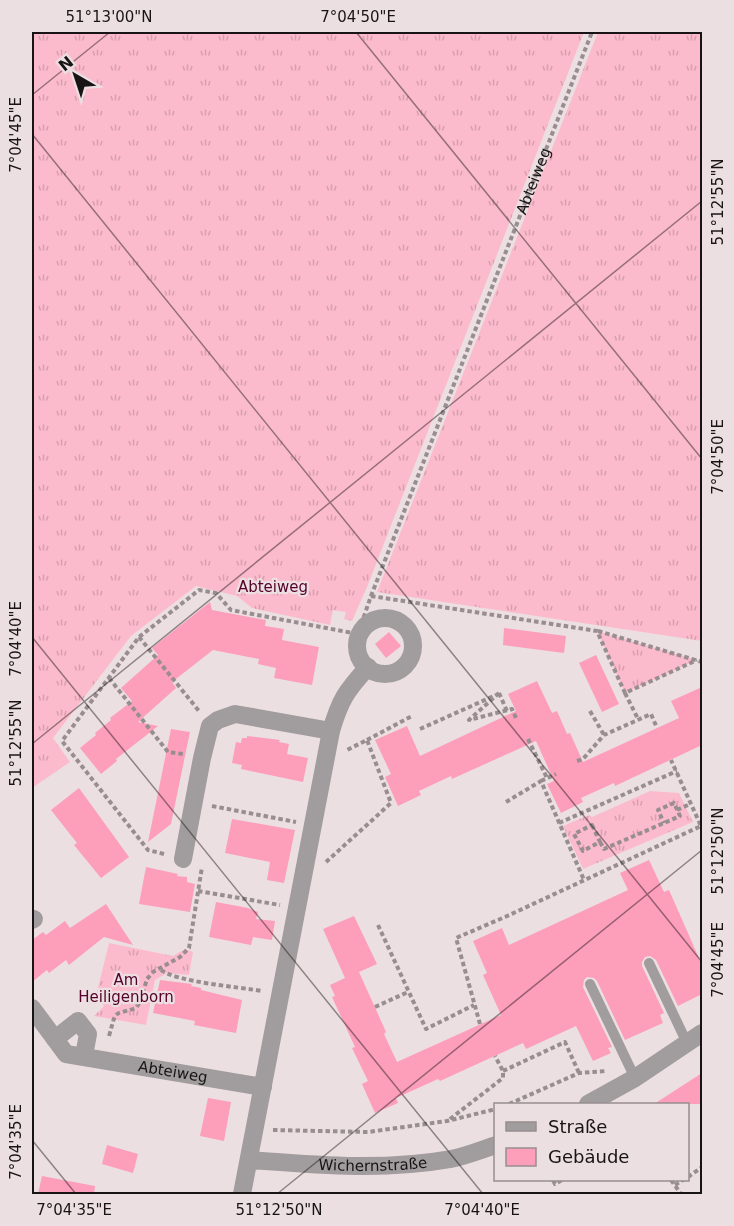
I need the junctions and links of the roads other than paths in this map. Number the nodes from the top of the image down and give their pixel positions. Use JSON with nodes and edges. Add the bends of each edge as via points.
{"nodes":[{"id":1,"x":368,"y":667,"type":"junction"},
{"id":2,"x":331,"y":731,"type":"junction"},
{"id":3,"x":183,"y":859,"type":"road end"},
{"id":4,"x":650,"y":963,"type":"dead end"},
{"id":5,"x":590,"y":984,"type":"dead end"},
{"id":6,"x":32,"y":1008,"type":"edge"},
{"id":7,"x":702,"y":1033,"type":"edge"},
{"id":8,"x":55,"y":1038,"type":"junction"},
{"id":9,"x":687,"y":1043,"type":"junction"},
{"id":10,"x":94,"y":1058,"type":"junction"},
{"id":11,"x":632,"y":1071,"type":"junction"},
{"id":12,"x":263,"y":1087,"type":"junction"},
{"id":13,"x":589,"y":1103,"type":"edge"},
{"id":14,"x":494,"y":1145,"type":"edge"},
{"id":15,"x":249,"y":1160,"type":"junction"},
{"id":16,"x":243,"y":1194,"type":"edge"}],
"edges":[{"from":1,"to":1,"type":"street","via":[[384,674],[401,670],[412,656],[413,638],[402,623],[386,618],[371,621],[358,634],[357,650]]},
{"from":1,"to":2,"type":"street","via":[[339,704]]},
{"from":2,"to":3,"type":"street","via":[[235,714],[210,726]]},
{"from":2,"to":12,"type":"street"},
{"from":4,"to":9,"type":"lane"},
{"from":5,"to":11,"type":"lane"},
{"from":6,"to":8,"type":"street","name":"Abteiweg"},
{"from":7,"to":9,"type":"street"},
{"from":8,"to":10,"type":"street","name":"Abteiweg","via":[[66,1054]]},
{"from":8,"to":10,"type":"street","via":[[78,1022],[88,1034]]},
{"from":9,"to":11,"type":"street"},
{"from":10,"to":12,"type":"street","name":"Abteiweg"},
{"from":11,"to":13,"type":"street"},
{"from":12,"to":15,"type":"street"},
{"from":14,"to":15,"type":"street","name":"Wichernstraße","via":[[453,1158],[398,1165],[332,1167]]},
{"from":15,"to":16,"type":"street"}]}
